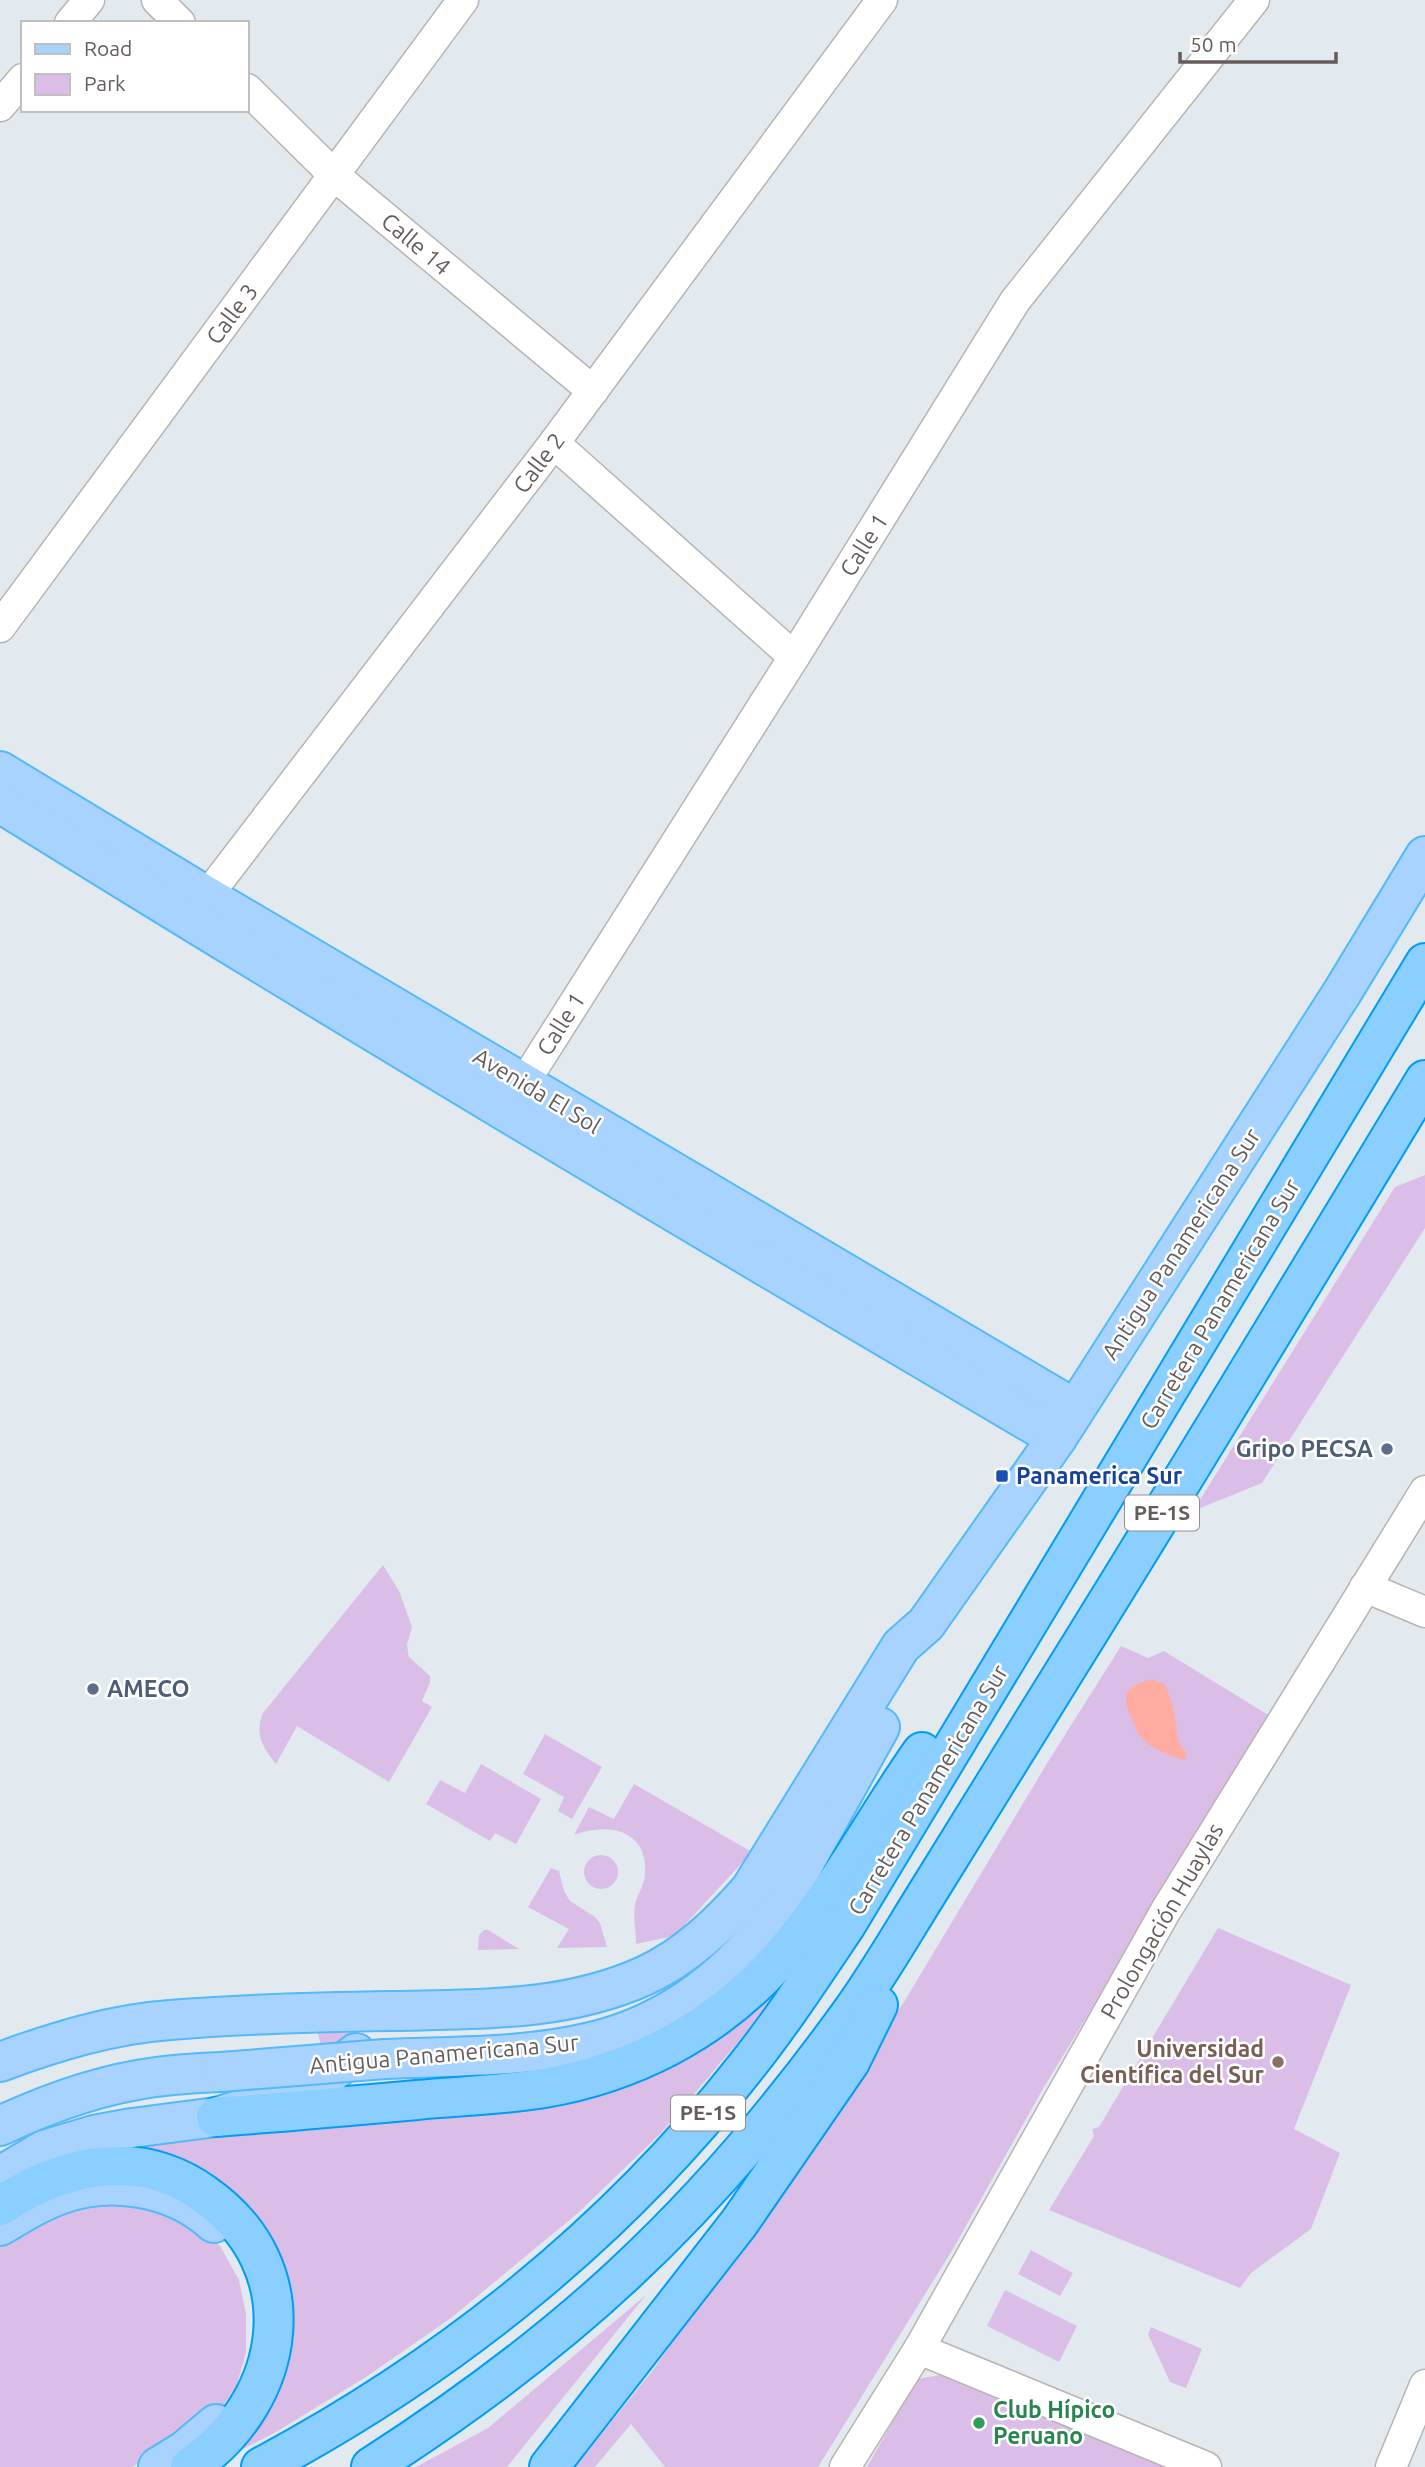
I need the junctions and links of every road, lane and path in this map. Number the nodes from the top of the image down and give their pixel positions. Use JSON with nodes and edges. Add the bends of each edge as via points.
{"nodes":[{"id":1,"x":89,"y":0,"type":"edge"},
{"id":2,"x":157,"y":0,"type":"edge"},
{"id":3,"x":463,"y":0,"type":"edge"},
{"id":4,"x":883,"y":0,"type":"edge"},
{"id":5,"x":1254,"y":0,"type":"edge"},
{"id":6,"x":72,"y":21,"type":"edge"},
{"id":7,"x":178,"y":21,"type":"edge"},
{"id":8,"x":21,"y":81,"type":"edge"},
{"id":9,"x":248,"y":90,"type":"edge"},
{"id":10,"x":0,"y":106,"type":"edge"},
{"id":11,"x":335,"y":176,"type":"junction"},
{"id":12,"x":593,"y":391,"type":"junction"},
{"id":13,"x":554,"y":443,"type":"junction"},
{"id":14,"x":0,"y":627,"type":"edge"},
{"id":15,"x":794,"y":657,"type":"junction"},
{"id":16,"x":0,"y":771,"type":"edge"},
{"id":17,"x":0,"y":803,"type":"edge"},
{"id":18,"x":1425,"y":856,"type":"edge"},
{"id":19,"x":198,"y":908,"type":"junction"},
{"id":20,"x":1425,"y":963,"type":"edge"},
{"id":21,"x":1425,"y":1080,"type":"edge"},
{"id":22,"x":515,"y":1098,"type":"junction"},
{"id":23,"x":1425,"y":1134,"type":"edge"},
{"id":24,"x":1354,"y":1198,"type":"junction"},
{"id":25,"x":1066,"y":1423,"type":"junction"},
{"id":26,"x":1425,"y":1491,"type":"edge"},
{"id":27,"x":1365,"y":1587,"type":"junction"},
{"id":28,"x":1425,"y":1612,"type":"edge"},
{"id":29,"x":926,"y":1624,"type":"junction"},
{"id":30,"x":1022,"y":1633,"type":"junction"},
{"id":31,"x":895,"y":1944,"type":"junction"},
{"id":32,"x":422,"y":2010,"type":"junction"},
{"id":33,"x":0,"y":2062,"type":"edge"},
{"id":34,"x":0,"y":2087,"type":"edge"},
{"id":35,"x":295,"y":2093,"type":"junction"},
{"id":36,"x":216,"y":2117,"type":"junction"},
{"id":37,"x":0,"y":2126,"type":"edge"},
{"id":38,"x":0,"y":2176,"type":"edge"},
{"id":39,"x":0,"y":2206,"type":"edge"},
{"id":40,"x":0,"y":2226,"type":"edge"},
{"id":41,"x":919,"y":2349,"type":"junction"},
{"id":42,"x":1425,"y":2385,"type":"edge"},
{"id":43,"x":158,"y":2467,"type":"edge"},
{"id":44,"x":190,"y":2467,"type":"edge"},
{"id":45,"x":261,"y":2467,"type":"edge"},
{"id":46,"x":371,"y":2467,"type":"edge"},
{"id":47,"x":549,"y":2467,"type":"edge"},
{"id":48,"x":845,"y":2467,"type":"edge"},
{"id":49,"x":1206,"y":2467,"type":"edge"},
{"id":50,"x":1391,"y":2467,"type":"edge"}],
"edges":[{"from":1,"to":6,"type":"street"},
{"from":2,"to":7,"type":"street"},
{"from":3,"to":11,"type":"street","name":"Calle 3"},
{"from":4,"to":12,"type":"street","name":"Calle 2"},
{"from":5,"to":15,"type":"street","name":"Calle 1","via":[[1014,301]]},
{"from":8,"to":10,"type":"street"},
{"from":9,"to":11,"type":"street","name":"Calle 14"},
{"from":11,"to":12,"type":"street","name":"Calle 14"},
{"from":11,"to":14,"type":"street","name":"Calle 3"},
{"from":12,"to":13,"type":"street","name":"Calle 2"},
{"from":13,"to":15,"type":"street"},
{"from":13,"to":19,"type":"street","name":"Calle 2"},
{"from":15,"to":22,"type":"street","name":"Calle 1"},
{"from":16,"to":19,"type":"main road","name":"Avenida El Sol"},
{"from":17,"to":19,"type":"main road","name":"Avenida El Sol"},
{"from":18,"to":25,"type":"main road","name":"Antigua Panamericana Sur"},
{"from":19,"to":22,"type":"main road","name":"Avenida El Sol"},
{"from":20,"to":30,"type":"highway","name":"Carretera Panamericana Sur","number":"PE-1S"},
{"from":21,"to":24,"type":"highway","number":"PE-1S"},
{"from":22,"to":25,"type":"main road","name":"Avenida El Sol"},
{"from":23,"to":24,"type":"highway"},
{"from":24,"to":31,"type":"highway","number":"PE-1S"},
{"from":25,"to":29,"type":"main road","name":"Antigua Panamericana Sur"},
{"from":26,"to":27,"type":"street","name":"Prolongación Huaylas"},
{"from":27,"to":28,"type":"street"},
{"from":27,"to":41,"type":"street","name":"Prolongación Huaylas","via":[[1165,1912]]},
{"from":29,"to":32,"type":"main road","name":"Antigua Panamericana Sur","via":[[901,1646],[750,1890],[684,1952],[634,1980],[562,2002],[504,2009]]},
{"from":29,"to":37,"type":"main road","name":"Antigua Panamericana Sur","bridge":true,"via":[[920,1657],[781,1905],[760,1935],[710,1984],[657,2018],[592,2042],[520,2052],[155,2077],[36,2109]]},
{"from":30,"to":36,"type":"highway","via":[[937,1731],[791,1945],[737,2001],[684,2039],[616,2069],[543,2088]]},
{"from":30,"to":45,"type":"highway","name":"Carretera Panamericana Sur","number":"PE-1S","via":[[804,1988],[745,2068],[654,2173],[563,2260],[461,2343],[351,2417]]},
{"from":31,"to":46,"type":"highway","number":"PE-1S","via":[[854,2009],[782,2104],[655,2245],[514,2367]]},
{"from":31,"to":47,"type":"highway","via":[[873,2018],[837,2082],[739,2223]]},
{"from":32,"to":33,"type":"main road","name":"Antigua Panamericana Sur","via":[[167,2020],[99,2032]]},
{"from":32,"to":35,"type":"main road","via":[[381,2034],[321,2081]]},
{"from":34,"to":35,"type":"main road","via":[[76,2061],[130,2049],[281,2034],[303,2041],[310,2056],[308,2076]]},
{"from":35,"to":36,"type":"main road"},
{"from":36,"to":38,"type":"main road","via":[[94,2135],[44,2150]]},
{"from":39,"to":44,"type":"highway","via":[[63,2174],[122,2165],[182,2181],[215,2202],[244,2230],[269,2288],[274,2333],[271,2354],[245,2414]]},
{"from":40,"to":43,"type":"main road","via":[[65,2193],[105,2186],[141,2188],[196,2209],[234,2245],[251,2281],[257,2320],[244,2386],[218,2422]]},
{"from":41,"to":48,"type":"street","name":"Prolongación Huaylas"},
{"from":41,"to":49,"type":"street"},
{"from":42,"to":50,"type":"street"}]}
